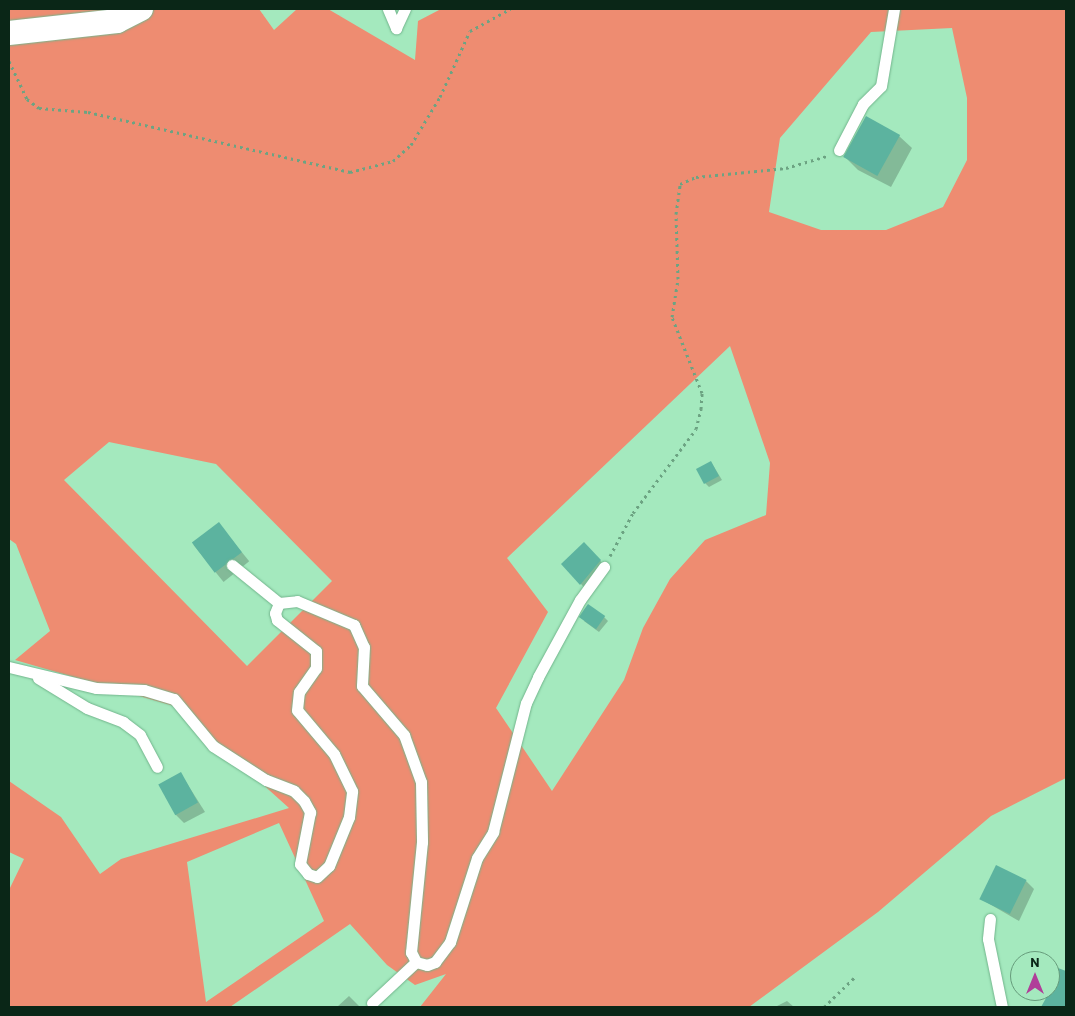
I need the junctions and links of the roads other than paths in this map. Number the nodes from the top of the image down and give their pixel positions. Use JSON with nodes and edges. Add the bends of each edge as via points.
{"nodes":[{"id":1,"x":141,"y":9,"type":"edge"},
{"id":2,"x":388,"y":9,"type":"edge"},
{"id":3,"x":405,"y":9,"type":"edge"},
{"id":4,"x":894,"y":9,"type":"edge"},
{"id":5,"x":9,"y":33,"type":"edge"},
{"id":6,"x":839,"y":150,"type":"road end"},
{"id":7,"x":232,"y":565,"type":"dead end"},
{"id":8,"x":604,"y":567,"type":"road end"},
{"id":9,"x":279,"y":604,"type":"junction"},
{"id":10,"x":9,"y":668,"type":"edge"},
{"id":11,"x":27,"y":672,"type":"junction"},
{"id":12,"x":157,"y":767,"type":"dead end"},
{"id":13,"x":990,"y":919,"type":"dead end"},
{"id":14,"x":416,"y":962,"type":"junction"},
{"id":15,"x":372,"y":1003,"type":"dead end"},
{"id":16,"x":1002,"y":1007,"type":"edge"}],
"edges":[{"from":1,"to":5,"type":"street","via":[[116,21]]},
{"from":2,"to":3,"type":"lane","via":[[396,28]]},
{"from":4,"to":6,"type":"lane","via":[[881,86],[863,104]]},
{"from":7,"to":9,"type":"lane"},
{"from":8,"to":14,"type":"lane","via":[[580,600],[526,703],[504,801],[493,832],[477,858],[450,942],[435,962]]},
{"from":9,"to":11,"type":"lane","via":[[277,620],[311,646],[318,660],[299,692],[297,710],[334,754],[352,791],[350,817],[329,866],[318,877],[308,874],[300,864],[310,812],[304,801],[294,791],[266,780],[213,746],[174,699]]},
{"from":9,"to":14,"type":"lane","via":[[297,601],[354,625],[364,647],[362,686],[404,735],[415,760],[422,808],[410,927],[411,952]]},
{"from":10,"to":11,"type":"lane"},
{"from":11,"to":12,"type":"lane","via":[[87,708],[123,722],[140,735]]},
{"from":13,"to":16,"type":"lane","via":[[989,946]]},
{"from":14,"to":15,"type":"lane"}]}
